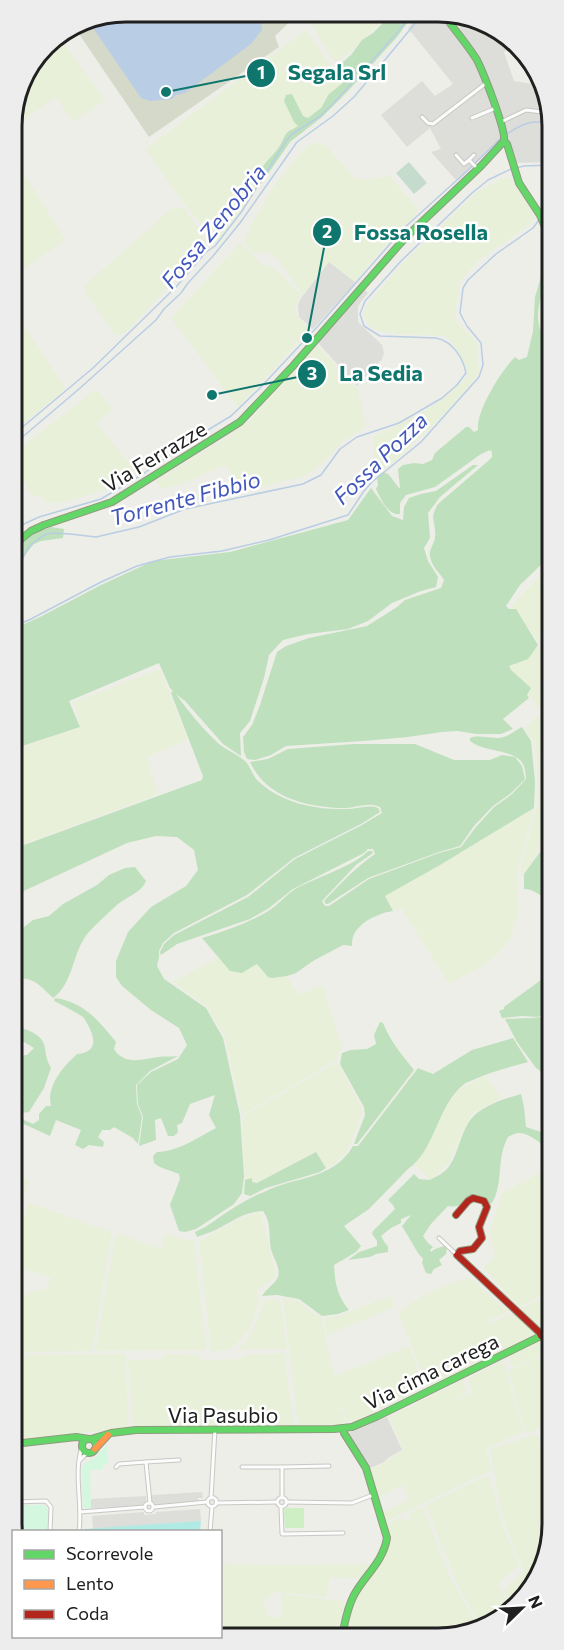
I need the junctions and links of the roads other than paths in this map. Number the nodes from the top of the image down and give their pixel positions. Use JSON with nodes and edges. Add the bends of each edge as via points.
{"nodes":[{"id":1,"x":449,"y":23,"type":"edge"},
{"id":2,"x":486,"y":83,"type":"junction"},
{"id":3,"x":496,"y":108,"type":"junction"},
{"id":4,"x":541,"y":112,"type":"edge"},
{"id":5,"x":422,"y":117,"type":"dead end"},
{"id":6,"x":472,"y":118,"type":"dead end"},
{"id":7,"x":501,"y":122,"type":"junction"},
{"id":8,"x":505,"y":136,"type":"junction"},
{"id":9,"x":456,"y":155,"type":"dead end"},
{"id":10,"x":474,"y":155,"type":"dead end"},
{"id":11,"x":473,"y":164,"type":"junction"},
{"id":12,"x":542,"y":220,"type":"edge"},
{"id":13,"x":23,"y":538,"type":"edge"},
{"id":14,"x":456,"y":1215,"type":"dead end"},
{"id":15,"x":440,"y":1238,"type":"dead end"},
{"id":16,"x":459,"y":1256,"type":"junction"},
{"id":17,"x":541,"y":1336,"type":"joint"},
{"id":18,"x":344,"y":1428,"type":"junction"},
{"id":19,"x":334,"y":1429,"type":"joint"},
{"id":20,"x":214,"y":1430,"type":"junction"},
{"id":21,"x":111,"y":1433,"type":"junction"},
{"id":22,"x":72,"y":1438,"type":"junction"},
{"id":23,"x":90,"y":1439,"type":"junction"},
{"id":24,"x":22,"y":1442,"type":"edge"},
{"id":25,"x":82,"y":1446,"type":"junction"},
{"id":26,"x":95,"y":1449,"type":"junction"},
{"id":27,"x":87,"y":1453,"type":"junction"},
{"id":28,"x":179,"y":1460,"type":"dead end"},
{"id":29,"x":79,"y":1461,"type":"junction"},
{"id":30,"x":146,"y":1462,"type":"junction"},
{"id":31,"x":328,"y":1466,"type":"dead end"},
{"id":32,"x":116,"y":1467,"type":"dead end"},
{"id":33,"x":242,"y":1467,"type":"dead end"},
{"id":34,"x":282,"y":1467,"type":"junction"},
{"id":35,"x":374,"y":1495,"type":"junction"},
{"id":36,"x":211,"y":1498,"type":"junction"},
{"id":37,"x":282,"y":1498,"type":"junction"},
{"id":38,"x":22,"y":1502,"type":"edge"},
{"id":39,"x":207,"y":1502,"type":"junction"},
{"id":40,"x":277,"y":1502,"type":"junction"},
{"id":41,"x":286,"y":1502,"type":"junction"},
{"id":42,"x":150,"y":1503,"type":"junction"},
{"id":43,"x":216,"y":1503,"type":"junction"},
{"id":44,"x":145,"y":1507,"type":"junction"},
{"id":45,"x":154,"y":1507,"type":"junction"},
{"id":46,"x":212,"y":1507,"type":"junction"},
{"id":47,"x":281,"y":1507,"type":"junction"},
{"id":48,"x":80,"y":1512,"type":"junction"},
{"id":49,"x":50,"y":1530,"type":"edge"},
{"id":50,"x":79,"y":1530,"type":"edge"},
{"id":51,"x":210,"y":1530,"type":"edge"},
{"id":52,"x":343,"y":1533,"type":"dead end"},
{"id":53,"x":344,"y":1628,"type":"edge"}],
"edges":[{"from":1,"to":2,"type":"street","via":[[477,61]]},
{"from":2,"to":3,"type":"street"},
{"from":2,"to":5,"type":"street","via":[[433,124]]},
{"from":3,"to":6,"type":"street"},
{"from":3,"to":7,"type":"street"},
{"from":4,"to":7,"type":"street","via":[[526,110]]},
{"from":7,"to":8,"type":"street"},
{"from":8,"to":11,"type":"street","name":"Via Ferrazze"},
{"from":8,"to":12,"type":"street","via":[[515,174]]},
{"from":9,"to":11,"type":"street","via":[[465,164]]},
{"from":10,"to":11,"type":"street"},
{"from":11,"to":13,"type":"street","name":"Via Ferrazze","via":[[240,422],[112,502],[53,522]]},
{"from":14,"to":16,"type":"street","via":[[473,1198],[481,1199],[487,1207],[479,1227],[482,1238],[473,1249],[460,1251]]},
{"from":15,"to":16,"type":"street"},
{"from":16,"to":17,"type":"street"},
{"from":17,"to":18,"type":"street","name":"Via cima carega","via":[[378,1416]]},
{"from":18,"to":19,"type":"street","name":"Via cima carega"},
{"from":18,"to":35,"type":"street","via":[[366,1468]]},
{"from":19,"to":20,"type":"street","name":"Via Pasubio"},
{"from":20,"to":21,"type":"street","name":"Via Pasubio"},
{"from":20,"to":36,"type":"street"},
{"from":21,"to":23,"type":"street","name":"Via Pasubio"},
{"from":21,"to":26,"type":"street"},
{"from":22,"to":23,"type":"street","name":"Via Pasubio"},
{"from":22,"to":24,"type":"street","name":"Via Pasubio"},
{"from":22,"to":25,"type":"street"},
{"from":23,"to":25,"type":"street","name":"Via Pasubio"},
{"from":23,"to":26,"type":"street","via":[[95,1442]]},
{"from":25,"to":27,"type":"street"},
{"from":25,"to":29,"type":"street"},
{"from":26,"to":27,"type":"street"},
{"from":27,"to":29,"type":"street"},
{"from":28,"to":30,"type":"street"},
{"from":29,"to":48,"type":"street"},
{"from":30,"to":32,"type":"street"},
{"from":30,"to":42,"type":"street"},
{"from":31,"to":34,"type":"street"},
{"from":33,"to":34,"type":"street"},
{"from":34,"to":37,"type":"street"},
{"from":35,"to":41,"type":"street","via":[[352,1503]]},
{"from":35,"to":53,"type":"street","via":[[386,1545],[355,1594]]},
{"from":36,"to":39,"type":"street"},
{"from":36,"to":43,"type":"street"},
{"from":37,"to":40,"type":"street"},
{"from":37,"to":41,"type":"street"},
{"from":38,"to":49,"type":"street","via":[[46,1501],[51,1507]]},
{"from":39,"to":45,"type":"street"},
{"from":39,"to":46,"type":"street"},
{"from":40,"to":43,"type":"street"},
{"from":40,"to":47,"type":"street"},
{"from":41,"to":47,"type":"street"},
{"from":42,"to":44,"type":"street"},
{"from":42,"to":45,"type":"street"},
{"from":43,"to":46,"type":"street"},
{"from":44,"to":45,"type":"street","via":[[148,1511]]},
{"from":44,"to":48,"type":"street"},
{"from":46,"to":51,"type":"street"},
{"from":47,"to":52,"type":"street","via":[[282,1534]]},
{"from":48,"to":50,"type":"street"}]}
